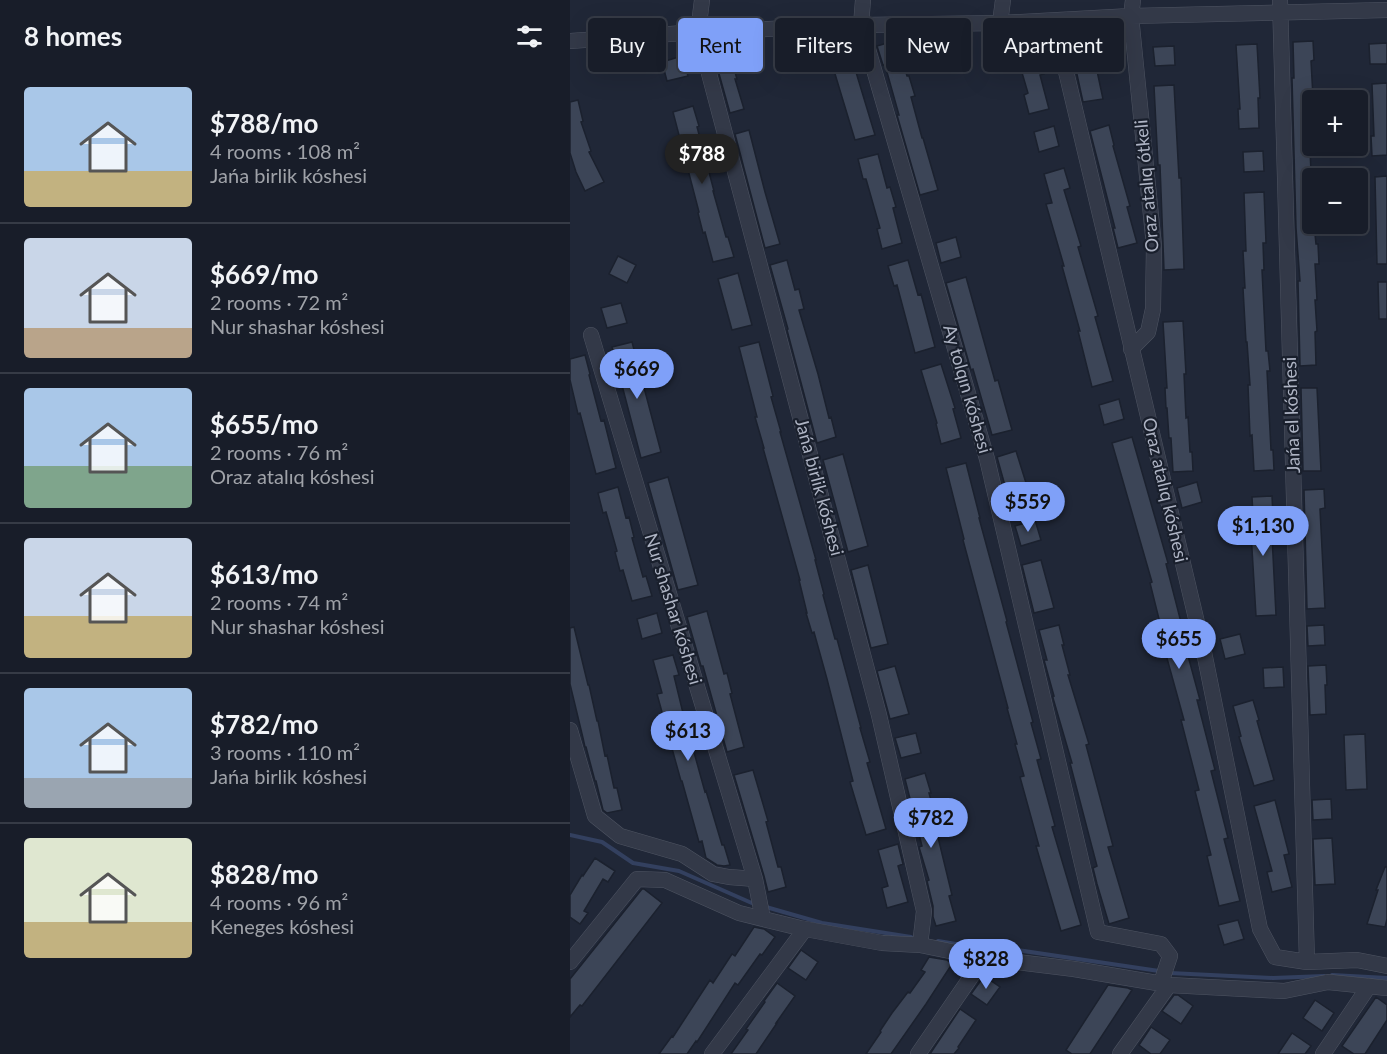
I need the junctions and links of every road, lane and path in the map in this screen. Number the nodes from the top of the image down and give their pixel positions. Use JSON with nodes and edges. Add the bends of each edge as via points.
{"nodes":[{"id":1,"x":702,"y":0,"type":"edge"},
{"id":2,"x":863,"y":0,"type":"edge"},
{"id":3,"x":1003,"y":0,"type":"edge"},
{"id":4,"x":1133,"y":0,"type":"edge"},
{"id":5,"x":1280,"y":6,"type":"edge"},
{"id":6,"x":1387,"y":10,"type":"edge"},
{"id":7,"x":1131,"y":16,"type":"junction"},
{"id":8,"x":700,"y":18,"type":"edge"},
{"id":9,"x":862,"y":18,"type":"edge"},
{"id":10,"x":1001,"y":18,"type":"edge"},
{"id":11,"x":1100,"y":18,"type":"edge"},
{"id":12,"x":983,"y":23,"type":"edge"},
{"id":13,"x":874,"y":25,"type":"edge"},
{"id":14,"x":678,"y":33,"type":"edge"},
{"id":15,"x":570,"y":41,"type":"edge"},
{"id":16,"x":874,"y":70,"type":"edge"},
{"id":17,"x":709,"y":72,"type":"edge"},
{"id":18,"x":1066,"y":72,"type":"edge"},
{"id":19,"x":591,"y":335,"type":"dead end"},
{"id":20,"x":1131,"y":350,"type":"junction"},
{"id":21,"x":570,"y":730,"type":"edge"},
{"id":22,"x":754,"y":879,"type":"junction"},
{"id":23,"x":764,"y":919,"type":"junction"},
{"id":24,"x":805,"y":929,"type":"junction"},
{"id":25,"x":920,"y":945,"type":"junction"},
{"id":26,"x":984,"y":958,"type":"junction"},
{"id":27,"x":570,"y":962,"type":"edge"},
{"id":28,"x":1307,"y":962,"type":"junction"},
{"id":29,"x":1387,"y":966,"type":"edge"},
{"id":30,"x":1165,"y":984,"type":"junction"},
{"id":31,"x":1369,"y":986,"type":"junction"},
{"id":32,"x":1387,"y":988,"type":"edge"},
{"id":33,"x":712,"y":1054,"type":"edge"},
{"id":34,"x":918,"y":1054,"type":"edge"},
{"id":35,"x":1120,"y":1054,"type":"edge"},
{"id":36,"x":1323,"y":1054,"type":"edge"}],
"edges":[{"from":1,"to":8,"type":"street"},
{"from":2,"to":9,"type":"street"},
{"from":3,"to":10,"type":"street"},
{"from":4,"to":7,"type":"street","name":"Oraz atalıq ótkeli"},
{"from":5,"to":6,"type":"street"},
{"from":5,"to":7,"type":"street"},
{"from":5,"to":28,"type":"street","name":"Jańa el kóshesi"},
{"from":7,"to":11,"type":"street"},
{"from":7,"to":20,"type":"street","name":"Oraz atalıq ótkeli","via":[[1154,246],[1153,309],[1148,332]]},
{"from":12,"to":13,"type":"street"},
{"from":14,"to":15,"type":"street"},
{"from":16,"to":30,"type":"street","name":"Ay tolqın kóshesi","via":[[987,459],[1098,932],[1161,944],[1170,956]]},
{"from":17,"to":25,"type":"street","name":"Jańa birlik kóshesi","via":[[879,715],[924,911]]},
{"from":18,"to":20,"type":"street","name":"Oraz atalıq kóshesi"},
{"from":19,"to":22,"type":"street","name":"Nur shashar kóshesi"},
{"from":20,"to":28,"type":"street","name":"Oraz atalıq kóshesi","via":[[1204,652],[1260,929],[1275,957]]},
{"from":21,"to":22,"type":"street","via":[[596,816],[620,836],[682,854],[713,874]]},
{"from":22,"to":23,"type":"street","name":"Nur shashar kóshesi"},
{"from":23,"to":24,"type":"street"},
{"from":23,"to":27,"type":"street","via":[[739,913],[664,880],[637,879]]},
{"from":24,"to":25,"type":"street","via":[[882,943]]},
{"from":24,"to":33,"type":"street"},
{"from":25,"to":26,"type":"street"},
{"from":26,"to":30,"type":"street"},
{"from":26,"to":34,"type":"street"},
{"from":28,"to":29,"type":"street","via":[[1357,960]]},
{"from":30,"to":31,"type":"street","via":[[1284,991],[1328,982]]},
{"from":30,"to":35,"type":"street"},
{"from":31,"to":32,"type":"street"},
{"from":31,"to":36,"type":"street"}]}
